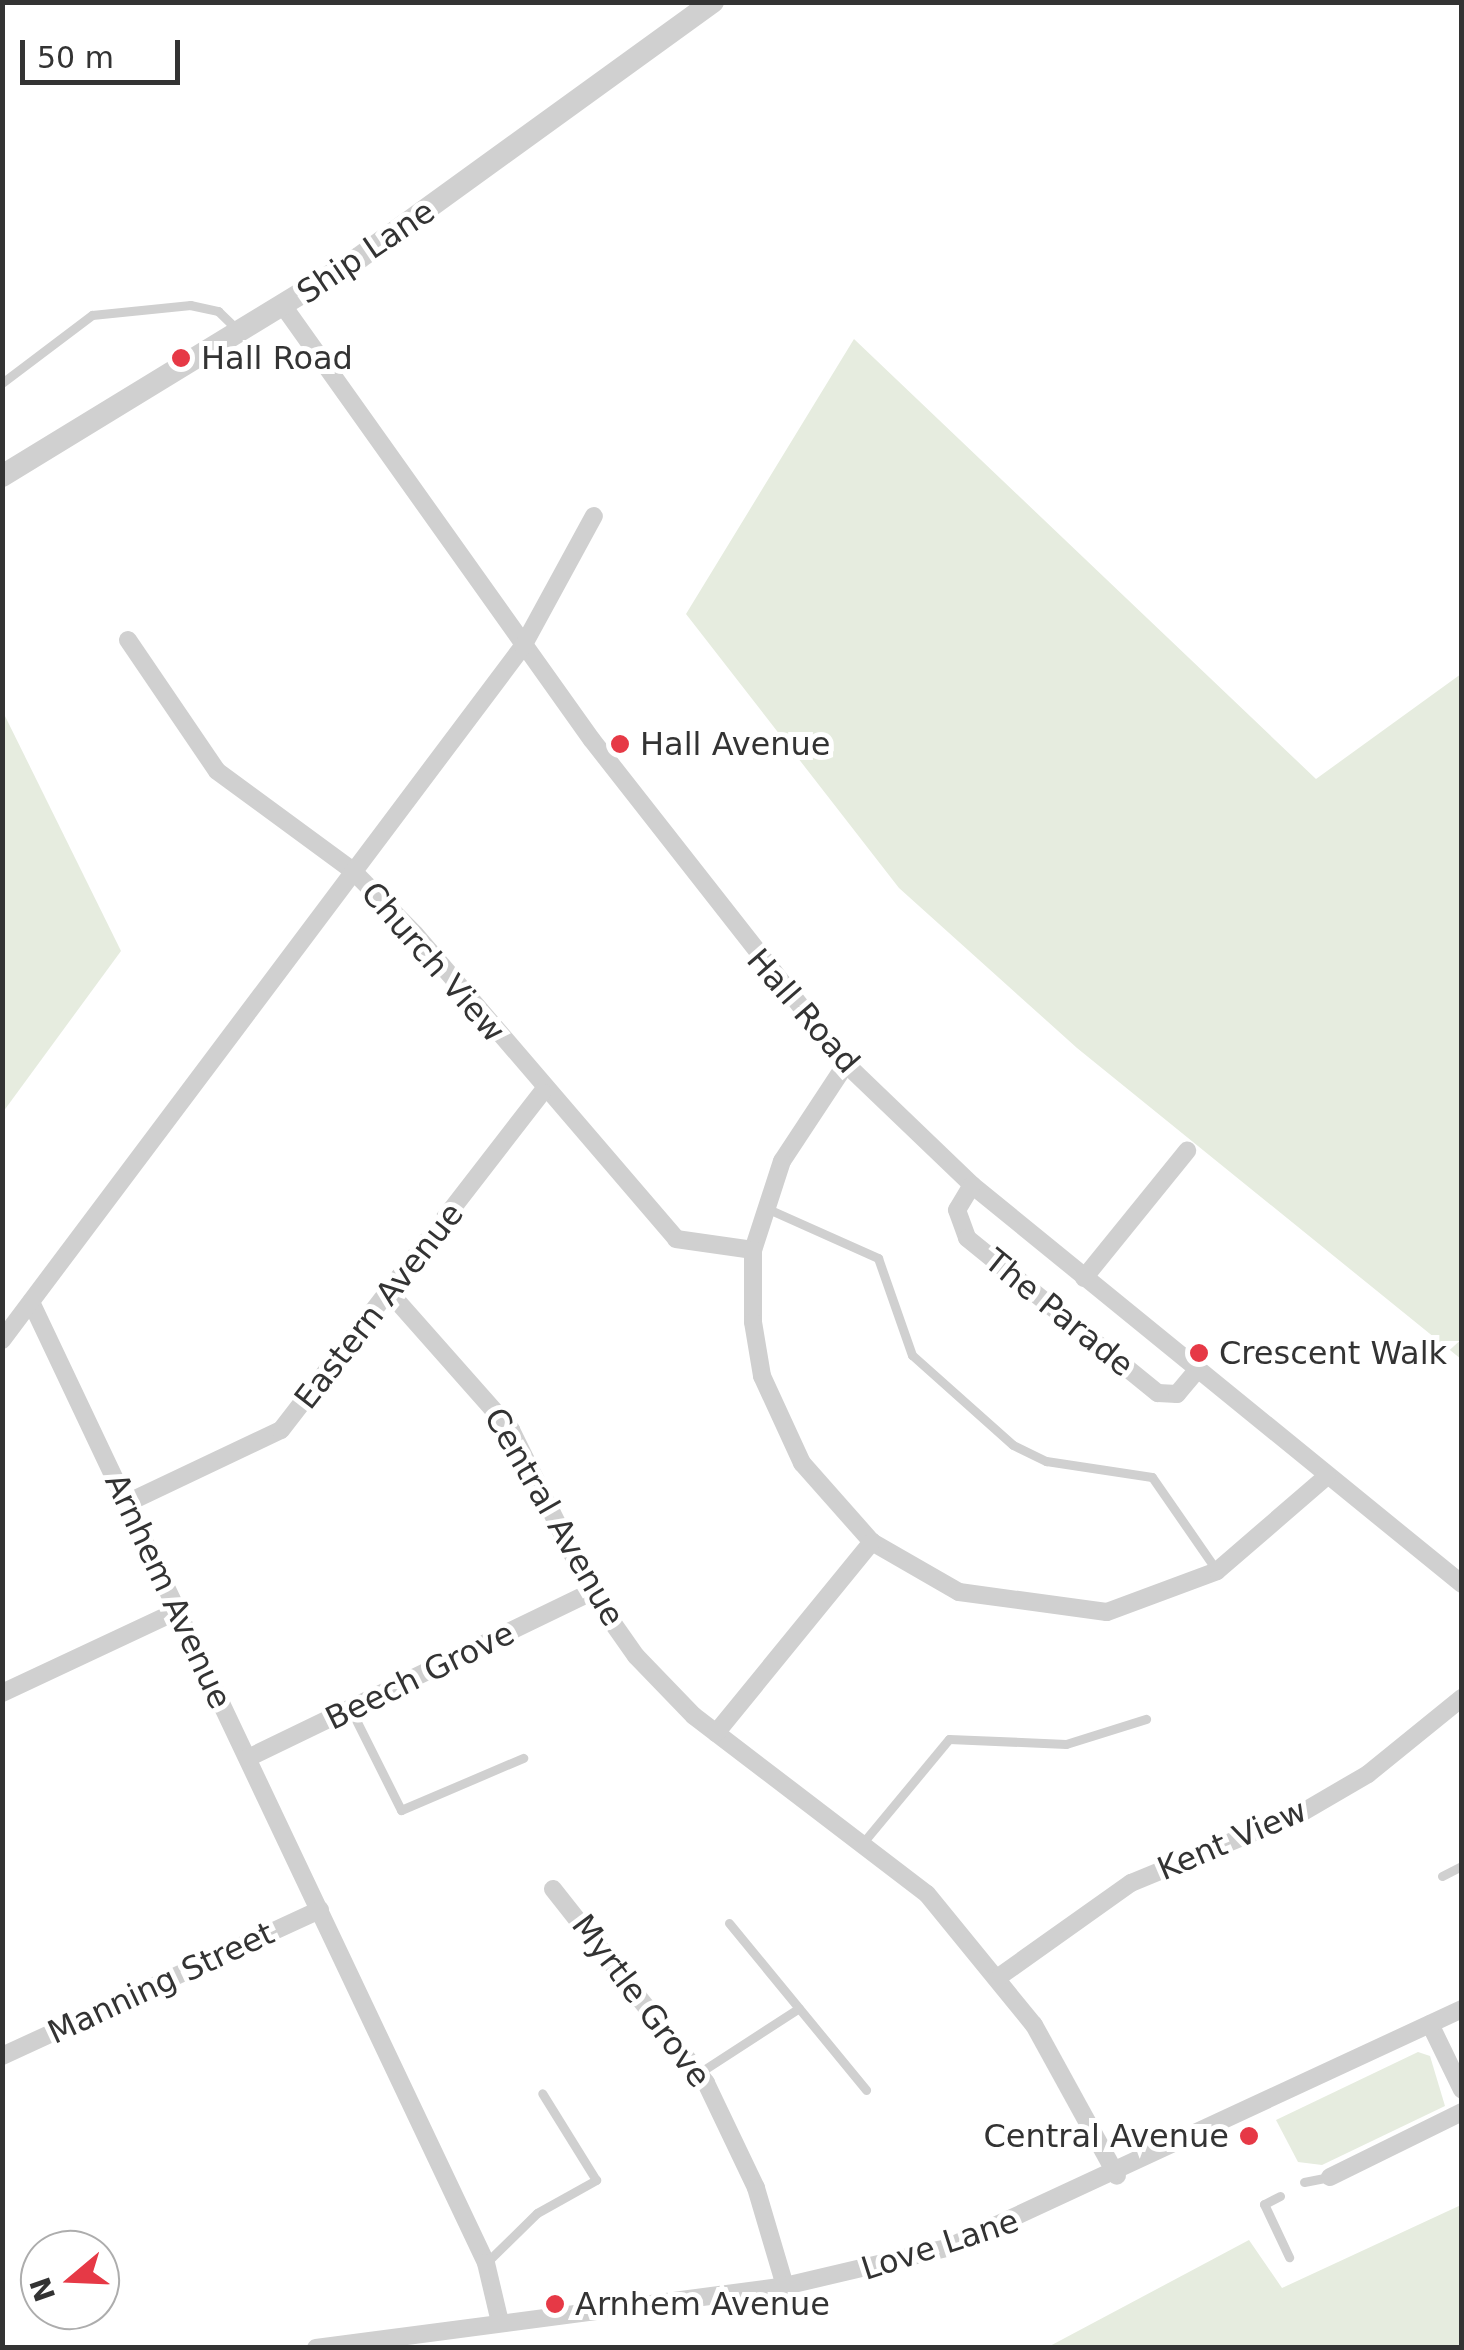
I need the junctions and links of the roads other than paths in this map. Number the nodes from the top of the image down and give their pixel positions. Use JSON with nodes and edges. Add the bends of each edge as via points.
{"nodes":[{"id":1,"x":714,"y":2,"type":"edge"},
{"id":2,"x":284,"y":307,"type":"junction"},
{"id":3,"x":242,"y":334,"type":"junction"},
{"id":4,"x":2,"y":383,"type":"edge"},
{"id":5,"x":2,"y":476,"type":"edge"},
{"id":6,"x":594,"y":516,"type":"dead end"},
{"id":7,"x":128,"y":640,"type":"dead end"},
{"id":8,"x":524,"y":646,"type":"junction"},
{"id":9,"x":353,"y":871,"type":"junction"},
{"id":10,"x":846,"y":1064,"type":"junction"},
{"id":11,"x":542,"y":1092,"type":"junction"},
{"id":12,"x":1186,"y":1151,"type":"dead end"},
{"id":13,"x":972,"y":1184,"type":"junction"},
{"id":14,"x":766,"y":1208,"type":"junction"},
{"id":15,"x":753,"y":1250,"type":"junction"},
{"id":16,"x":1084,"y":1278,"type":"junction"},
{"id":17,"x":390,"y":1293,"type":"junction"},
{"id":18,"x":31,"y":1302,"type":"junction"},
{"id":19,"x":2,"y":1340,"type":"edge"},
{"id":20,"x":1198,"y":1369,"type":"junction"},
{"id":21,"x":1327,"y":1476,"type":"junction"},
{"id":22,"x":127,"y":1503,"type":"junction"},
{"id":23,"x":872,"y":1542,"type":"junction"},
{"id":24,"x":1217,"y":1571,"type":"junction"},
{"id":25,"x":1462,"y":1584,"type":"edge"},
{"id":26,"x":591,"y":1592,"type":"junction"},
{"id":27,"x":178,"y":1610,"type":"junction"},
{"id":28,"x":2,"y":1693,"type":"edge"},
{"id":29,"x":1462,"y":1698,"type":"edge"},
{"id":30,"x":350,"y":1710,"type":"junction"},
{"id":31,"x":1146,"y":1719,"type":"dead end"},
{"id":32,"x":716,"y":1734,"type":"junction"},
{"id":33,"x":248,"y":1758,"type":"junction"},
{"id":34,"x":523,"y":1758,"type":"dead end"},
{"id":35,"x":866,"y":1840,"type":"junction"},
{"id":36,"x":1462,"y":1866,"type":"edge"},
{"id":37,"x":1442,"y":1876,"type":"dead end"},
{"id":38,"x":553,"y":1889,"type":"dead end"},
{"id":39,"x":320,"y":1910,"type":"junction"},
{"id":40,"x":728,"y":1923,"type":"dead end"},
{"id":41,"x":1000,"y":1976,"type":"junction"},
{"id":42,"x":799,"y":2008,"type":"junction"},
{"id":43,"x":1462,"y":2009,"type":"edge"},
{"id":44,"x":1430,"y":2024,"type":"junction"},
{"id":45,"x":2,"y":2056,"type":"edge"},
{"id":46,"x":699,"y":2073,"type":"junction"},
{"id":47,"x":866,"y":2090,"type":"dead end"},
{"id":48,"x":1462,"y":2090,"type":"edge"},
{"id":49,"x":542,"y":2094,"type":"dead end"},
{"id":50,"x":1462,"y":2112,"type":"edge"},
{"id":51,"x":1117,"y":2176,"type":"junction"},
{"id":52,"x":1330,"y":2178,"type":"joint"},
{"id":53,"x":1304,"y":2182,"type":"dead end"},
{"id":54,"x":1280,"y":2196,"type":"dead end"},
{"id":55,"x":1289,"y":2258,"type":"dead end"},
{"id":56,"x":486,"y":2262,"type":"junction"},
{"id":57,"x":785,"y":2286,"type":"junction"},
{"id":58,"x":499,"y":2318,"type":"junction"},
{"id":59,"x":316,"y":2348,"type":"edge"}],
"edges":[{"from":1,"to":2,"type":"street","name":"Ship Lane"},
{"from":2,"to":3,"type":"street","name":"Ship Lane"},
{"from":2,"to":8,"type":"street","name":"Hall Road"},
{"from":3,"to":4,"type":"lane","via":[[218,311],[190,305],[92,315]]},
{"from":3,"to":5,"type":"street","name":"Ship Lane"},
{"from":6,"to":8,"type":"street"},
{"from":7,"to":9,"type":"street","name":"Church View","via":[[217,771]]},
{"from":8,"to":9,"type":"street"},
{"from":8,"to":10,"type":"street","name":"Hall Road","via":[[751,952]]},
{"from":9,"to":11,"type":"street","name":"Church View"},
{"from":9,"to":18,"type":"street"},
{"from":10,"to":13,"type":"street","name":"Hall Road"},
{"from":10,"to":14,"type":"street","via":[[782,1161]]},
{"from":11,"to":15,"type":"street","name":"Church View","via":[[676,1240]]},
{"from":11,"to":17,"type":"street","name":"Eastern Avenue"},
{"from":12,"to":16,"type":"street"},
{"from":13,"to":16,"type":"street","name":"Hall Road"},
{"from":13,"to":20,"type":"street","name":"The Parade","via":[[956,1210],[967,1238],[1158,1392],[1176,1394]]},
{"from":14,"to":15,"type":"street"},
{"from":14,"to":24,"type":"lane","via":[[878,1258],[912,1355],[1013,1445],[1046,1461],[1152,1477]]},
{"from":15,"to":23,"type":"street","via":[[752,1322],[777,1417],[837,1510]]},
{"from":16,"to":20,"type":"street","name":"Hall Road"},
{"from":17,"to":22,"type":"street","name":"Eastern Avenue","via":[[281,1430]]},
{"from":17,"to":26,"type":"street","name":"Central Avenue","via":[[511,1430]]},
{"from":18,"to":19,"type":"street"},
{"from":18,"to":22,"type":"street","name":"Arnhem Avenue"},
{"from":20,"to":21,"type":"street","name":"Hall Road"},
{"from":21,"to":24,"type":"street"},
{"from":21,"to":25,"type":"street","name":"Hall Road"},
{"from":22,"to":27,"type":"street","name":"Arnhem Avenue"},
{"from":23,"to":24,"type":"street","via":[[959,1592],[1107,1612]]},
{"from":23,"to":32,"type":"street"},
{"from":26,"to":30,"type":"street","name":"Beech Grove"},
{"from":26,"to":32,"type":"street","name":"Central Avenue","via":[[648,1668]]},
{"from":27,"to":28,"type":"street"},
{"from":27,"to":33,"type":"street","name":"Arnhem Avenue"},
{"from":29,"to":41,"type":"street","name":"Kent View","via":[[1368,1774],[1303,1812],[1131,1884]]},
{"from":30,"to":33,"type":"street","name":"Beech Grove"},
{"from":30,"to":34,"type":"lane","via":[[402,1810]]},
{"from":31,"to":35,"type":"lane","via":[[1066,1744],[949,1739]]},
{"from":32,"to":35,"type":"street","name":"Central Avenue"},
{"from":33,"to":39,"type":"street","name":"Arnhem Avenue"},
{"from":35,"to":41,"type":"street","name":"Central Avenue"},
{"from":36,"to":37,"type":"lane"},
{"from":38,"to":46,"type":"street","name":"Myrtle Grove"},
{"from":39,"to":45,"type":"street","name":"Manning Street"},
{"from":39,"to":56,"type":"street","name":"Arnhem Avenue"},
{"from":40,"to":42,"type":"lane"},
{"from":41,"to":51,"type":"street","name":"Central Avenue","via":[[1072,2084]]},
{"from":42,"to":46,"type":"lane"},
{"from":42,"to":47,"type":"lane"},
{"from":43,"to":44,"type":"street","name":"Love Lane"},
{"from":44,"to":48,"type":"street"},
{"from":44,"to":51,"type":"street","name":"Love Lane"},
{"from":46,"to":57,"type":"street","name":"Myrtle Grove","via":[[749,2172]]},
{"from":49,"to":56,"type":"lane","via":[[596,2180],[537,2213]]},
{"from":50,"to":52,"type":"street"},
{"from":51,"to":57,"type":"street","name":"Love Lane","via":[[948,2248]]},
{"from":52,"to":53,"type":"lane"},
{"from":54,"to":55,"type":"lane","via":[[1264,2204]]},
{"from":56,"to":58,"type":"street","name":"Arnhem Avenue"},
{"from":57,"to":58,"type":"street","name":"Love Lane"},
{"from":58,"to":59,"type":"street","name":"Love Lane"}]}
